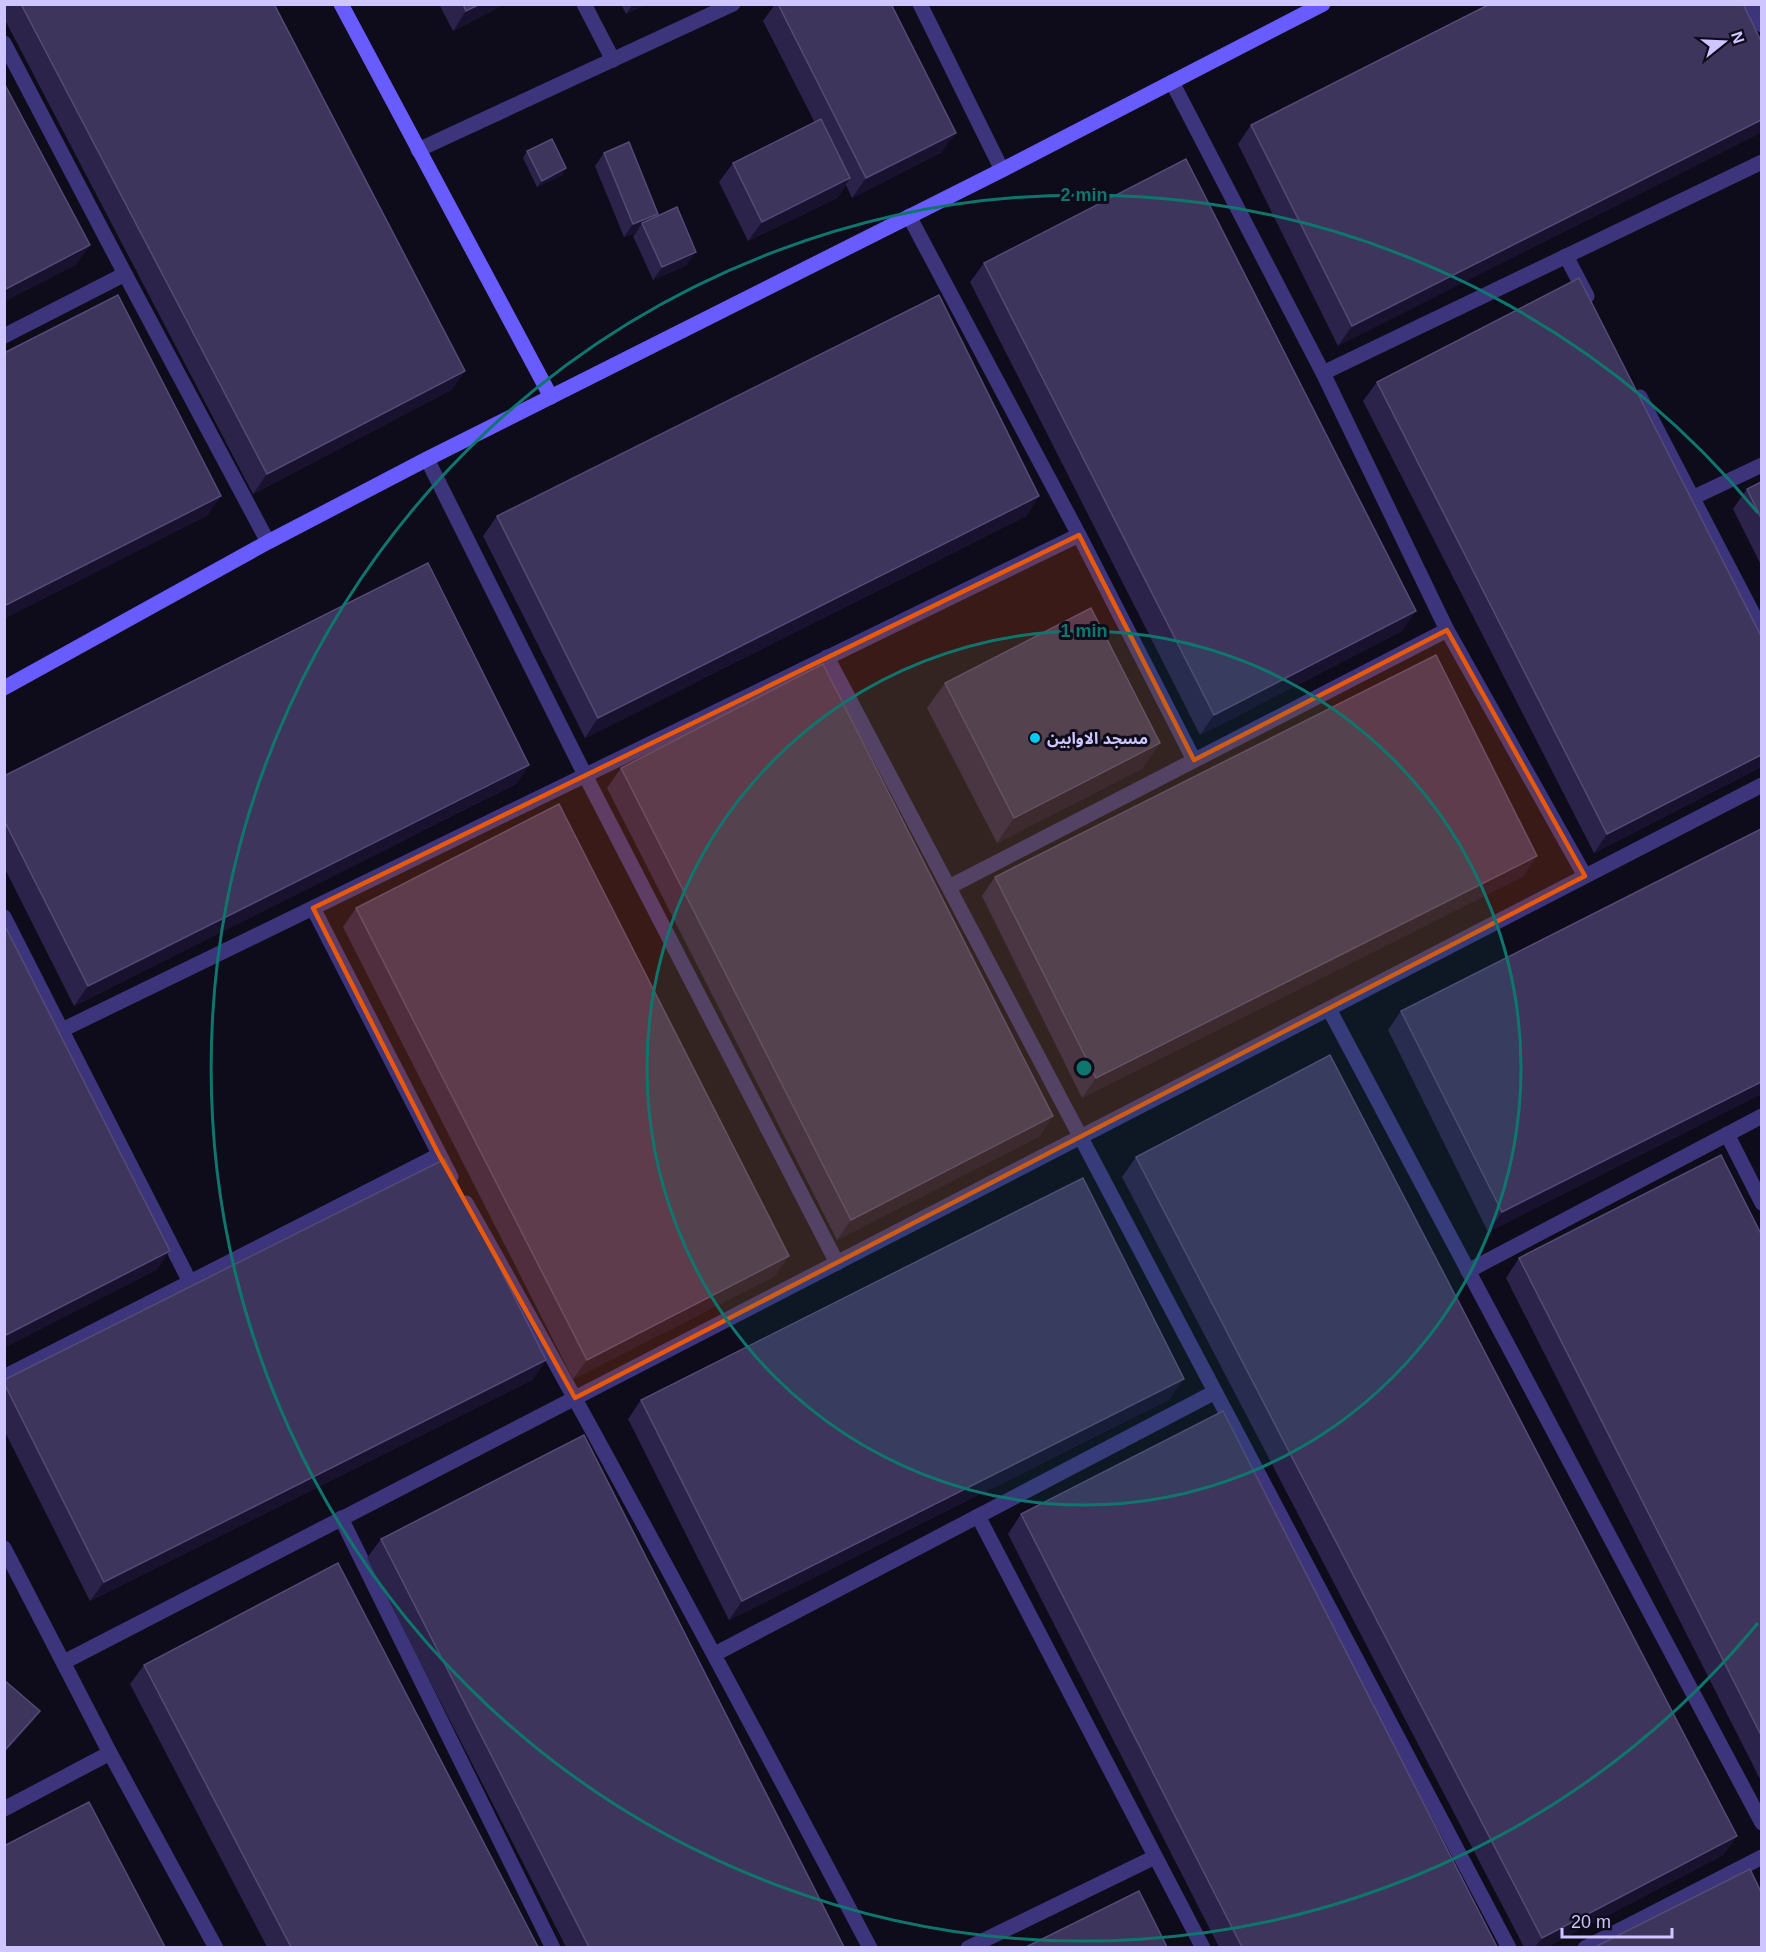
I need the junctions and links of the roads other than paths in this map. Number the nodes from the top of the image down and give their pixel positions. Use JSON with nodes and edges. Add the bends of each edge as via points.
{"nodes":[{"id":1,"x":341,"y":4,"type":"edge"},
{"id":2,"x":584,"y":4,"type":"edge"},
{"id":3,"x":733,"y":4,"type":"edge"},
{"id":4,"x":920,"y":4,"type":"edge"},
{"id":5,"x":1323,"y":4,"type":"edge"},
{"id":6,"x":1751,"y":4,"type":"edge"},
{"id":7,"x":1761,"y":25,"type":"edge"},
{"id":8,"x":4,"y":43,"type":"edge"},
{"id":9,"x":613,"y":60,"type":"junction"},
{"id":10,"x":1172,"y":82,"type":"junction"},
{"id":11,"x":418,"y":150,"type":"junction"},
{"id":12,"x":1761,"y":162,"type":"edge"},
{"id":13,"x":1002,"y":170,"type":"junction"},
{"id":14,"x":909,"y":216,"type":"junction"},
{"id":15,"x":1566,"y":256,"type":"junction"},
{"id":16,"x":125,"y":274,"type":"junction"},
{"id":17,"x":1594,"y":309,"type":"edge"},
{"id":18,"x":4,"y":336,"type":"edge"},
{"id":19,"x":1323,"y":373,"type":"junction"},
{"id":20,"x":1632,"y":382,"type":"edge"},
{"id":21,"x":551,"y":397,"type":"junction"},
{"id":22,"x":428,"y":459,"type":"junction"},
{"id":23,"x":1761,"y":465,"type":"edge"},
{"id":24,"x":1692,"y":498,"type":"junction"},
{"id":25,"x":1079,"y":535,"type":"junction"},
{"id":26,"x":268,"y":542,"type":"junction"},
{"id":27,"x":1447,"y":630,"type":"junction"},
{"id":28,"x":1761,"y":631,"type":"edge"},
{"id":29,"x":827,"y":657,"type":"junction"},
{"id":30,"x":4,"y":688,"type":"edge"},
{"id":31,"x":1194,"y":760,"type":"junction"},
{"id":32,"x":585,"y":775,"type":"junction"},
{"id":33,"x":1761,"y":785,"type":"edge"},
{"id":34,"x":1585,"y":876,"type":"junction"},
{"id":35,"x":949,"y":886,"type":"junction"},
{"id":36,"x":313,"y":908,"type":"junction"},
{"id":37,"x":4,"y":917,"type":"edge"},
{"id":38,"x":1329,"y":1009,"type":"junction"},
{"id":39,"x":62,"y":1030,"type":"junction"},
{"id":40,"x":1761,"y":1116,"type":"edge"},
{"id":41,"x":1727,"y":1134,"type":"junction"},
{"id":42,"x":1081,"y":1137,"type":"junction"},
{"id":43,"x":439,"y":1155,"type":"junction"},
{"id":44,"x":1761,"y":1203,"type":"edge"},
{"id":45,"x":837,"y":1263,"type":"junction"},
{"id":46,"x":1468,"y":1271,"type":"junction"},
{"id":47,"x":190,"y":1282,"type":"junction"},
{"id":48,"x":4,"y":1377,"type":"edge"},
{"id":49,"x":1215,"y":1392,"type":"junction"},
{"id":50,"x":575,"y":1398,"type":"junction"},
{"id":51,"x":978,"y":1516,"type":"junction"},
{"id":52,"x":342,"y":1518,"type":"junction"},
{"id":53,"x":4,"y":1548,"type":"edge"},
{"id":54,"x":715,"y":1654,"type":"junction"},
{"id":55,"x":64,"y":1662,"type":"junction"},
{"id":56,"x":110,"y":1753,"type":"junction"},
{"id":57,"x":4,"y":1809,"type":"edge"},
{"id":58,"x":1761,"y":1823,"type":"edge"},
{"id":59,"x":1155,"y":1857,"type":"junction"},
{"id":60,"x":1761,"y":1857,"type":"edge"},
{"id":61,"x":216,"y":1947,"type":"edge"},
{"id":62,"x":553,"y":1947,"type":"edge"},
{"id":63,"x":870,"y":1947,"type":"edge"},
{"id":64,"x":968,"y":1947,"type":"edge"},
{"id":65,"x":1203,"y":1947,"type":"edge"},
{"id":66,"x":1509,"y":1947,"type":"edge"},
{"id":67,"x":1585,"y":1947,"type":"edge"}],
"edges":[{"from":1,"to":11,"type":"street"},
{"from":2,"to":9,"type":"street"},
{"from":3,"to":9,"type":"street"},
{"from":4,"to":13,"type":"street"},
{"from":5,"to":10,"type":"street"},
{"from":6,"to":7,"type":"street"},
{"from":8,"to":16,"type":"street"},
{"from":9,"to":11,"type":"street"},
{"from":10,"to":13,"type":"street"},
{"from":10,"to":19,"type":"street"},
{"from":11,"to":21,"type":"street"},
{"from":12,"to":15,"type":"street"},
{"from":13,"to":14,"type":"street"},
{"from":14,"to":21,"type":"street"},
{"from":14,"to":25,"type":"street"},
{"from":15,"to":17,"type":"street"},
{"from":15,"to":19,"type":"street"},
{"from":16,"to":18,"type":"street"},
{"from":16,"to":26,"type":"street"},
{"from":19,"to":27,"type":"street"},
{"from":20,"to":24,"type":"street"},
{"from":21,"to":22,"type":"street"},
{"from":22,"to":26,"type":"street"},
{"from":22,"to":32,"type":"street"},
{"from":23,"to":24,"type":"street"},
{"from":24,"to":28,"type":"street"},
{"from":25,"to":29,"type":"street"},
{"from":25,"to":31,"type":"street"},
{"from":26,"to":30,"type":"street"},
{"from":27,"to":31,"type":"street"},
{"from":27,"to":34,"type":"street"},
{"from":29,"to":32,"type":"street"},
{"from":29,"to":35,"type":"street"},
{"from":31,"to":35,"type":"street"},
{"from":32,"to":36,"type":"street"},
{"from":32,"to":45,"type":"street"},
{"from":33,"to":34,"type":"street"},
{"from":34,"to":38,"type":"street"},
{"from":35,"to":42,"type":"street"},
{"from":36,"to":39,"type":"street"},
{"from":36,"to":43,"type":"street"},
{"from":37,"to":39,"type":"street"},
{"from":38,"to":42,"type":"street"},
{"from":38,"to":46,"type":"street"},
{"from":39,"to":47,"type":"street"},
{"from":40,"to":41,"type":"street"},
{"from":41,"to":44,"type":"street"},
{"from":41,"to":46,"type":"street"},
{"from":42,"to":45,"type":"street"},
{"from":42,"to":49,"type":"street"},
{"from":43,"to":47,"type":"street"},
{"from":43,"to":50,"type":"street"},
{"from":45,"to":50,"type":"street"},
{"from":46,"to":58,"type":"street"},
{"from":47,"to":48,"type":"street"},
{"from":49,"to":51,"type":"street"},
{"from":49,"to":66,"type":"street"},
{"from":50,"to":52,"type":"street"},
{"from":50,"to":54,"type":"street"},
{"from":51,"to":54,"type":"street"},
{"from":51,"to":59,"type":"street"},
{"from":52,"to":55,"type":"street"},
{"from":52,"to":62,"type":"street"},
{"from":53,"to":55,"type":"street"},
{"from":54,"to":63,"type":"street"},
{"from":55,"to":56,"type":"street"},
{"from":56,"to":57,"type":"street"},
{"from":56,"to":61,"type":"street"},
{"from":59,"to":64,"type":"street"},
{"from":59,"to":65,"type":"street"},
{"from":60,"to":67,"type":"street"}]}
